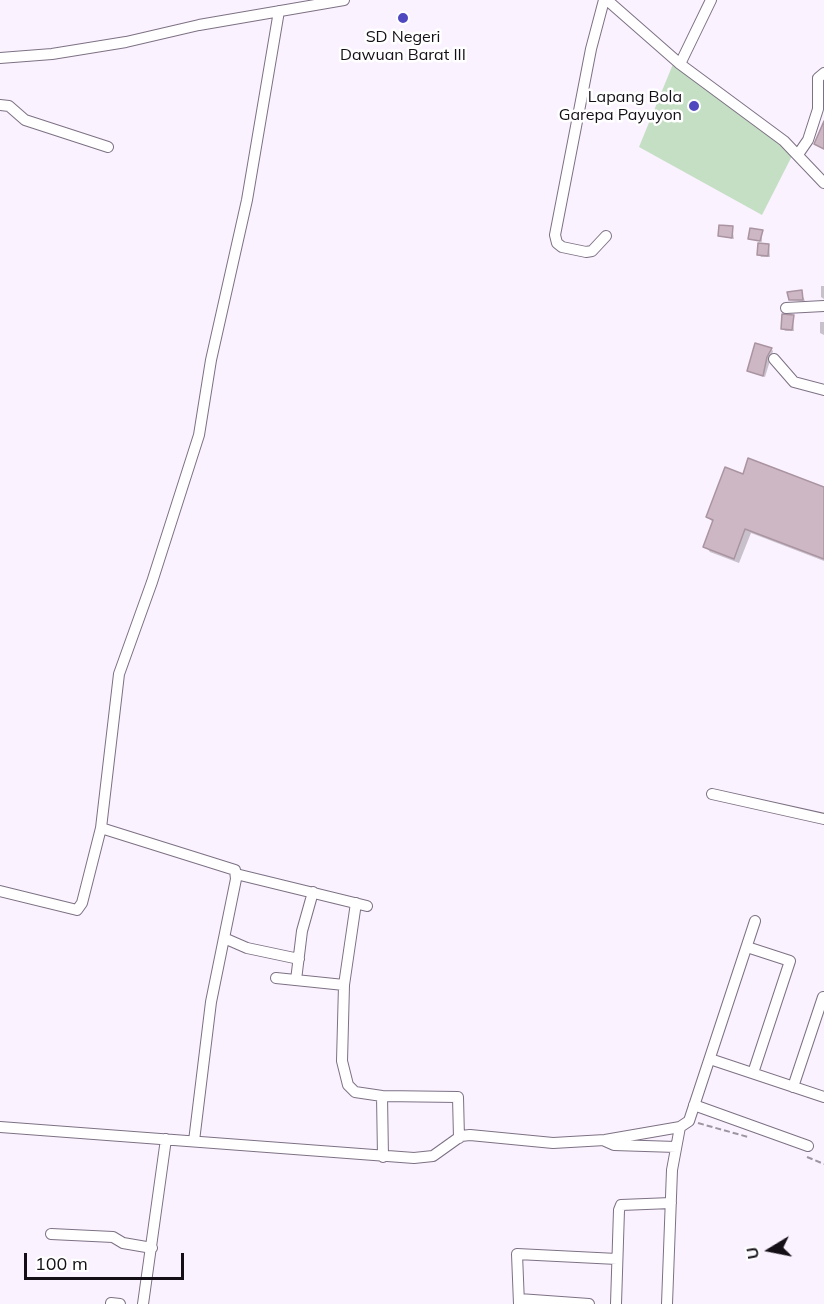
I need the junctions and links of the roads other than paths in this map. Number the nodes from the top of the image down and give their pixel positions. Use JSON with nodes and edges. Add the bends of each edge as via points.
{"nodes":[{"id":1,"x":270,"y":0,"type":"edge"},
{"id":2,"x":344,"y":0,"type":"edge"},
{"id":3,"x":605,"y":0,"type":"edge"},
{"id":4,"x":711,"y":0,"type":"edge"},
{"id":5,"x":275,"y":12,"type":"junction"},
{"id":6,"x":0,"y":58,"type":"edge"},
{"id":7,"x":680,"y":64,"type":"junction"},
{"id":8,"x":824,"y":73,"type":"edge"},
{"id":9,"x":0,"y":105,"type":"edge"},
{"id":10,"x":108,"y":147,"type":"dead end"},
{"id":11,"x":799,"y":153,"type":"junction"},
{"id":12,"x":824,"y":183,"type":"edge"},
{"id":13,"x":606,"y":236,"type":"dead end"},
{"id":14,"x":824,"y":306,"type":"edge"},
{"id":15,"x":786,"y":308,"type":"dead end"},
{"id":16,"x":774,"y":359,"type":"dead end"},
{"id":17,"x":824,"y":390,"type":"edge"},
{"id":18,"x":712,"y":794,"type":"dead end"},
{"id":19,"x":824,"y":819,"type":"edge"},
{"id":20,"x":101,"y":828,"type":"junction"},
{"id":21,"x":236,"y":873,"type":"junction"},
{"id":22,"x":0,"y":891,"type":"edge"},
{"id":23,"x":312,"y":892,"type":"junction"},
{"id":24,"x":755,"y":921,"type":"dead end"},
{"id":25,"x":224,"y":939,"type":"junction"},
{"id":26,"x":747,"y":947,"type":"junction"},
{"id":27,"x":299,"y":959,"type":"junction"},
{"id":28,"x":276,"y":978,"type":"dead end"},
{"id":29,"x":296,"y":980,"type":"junction"},
{"id":30,"x":344,"y":985,"type":"junction"},
{"id":31,"x":823,"y":997,"type":"edge"},
{"id":32,"x":710,"y":1059,"type":"junction"},
{"id":33,"x":753,"y":1073,"type":"junction"},
{"id":34,"x":793,"y":1087,"type":"junction"},
{"id":35,"x":382,"y":1095,"type":"junction"},
{"id":36,"x":824,"y":1097,"type":"edge"},
{"id":37,"x":694,"y":1105,"type":"junction"},
{"id":38,"x":684,"y":1124,"type":"junction"},
{"id":39,"x":0,"y":1127,"type":"edge"},
{"id":40,"x":459,"y":1138,"type":"junction"},
{"id":41,"x":166,"y":1139,"type":"junction"},
{"id":42,"x":605,"y":1140,"type":"junction"},
{"id":43,"x":194,"y":1141,"type":"junction"},
{"id":44,"x":676,"y":1148,"type":"junction"},
{"id":45,"x":805,"y":1151,"type":"road end"},
{"id":46,"x":382,"y":1157,"type":"junction"},
{"id":47,"x":670,"y":1203,"type":"junction"},
{"id":48,"x":51,"y":1234,"type":"dead end"},
{"id":49,"x":152,"y":1248,"type":"junction"},
{"id":50,"x":617,"y":1259,"type":"junction"},
{"id":51,"x":519,"y":1301,"type":"edge"},
{"id":52,"x":143,"y":1304,"type":"edge"},
{"id":53,"x":589,"y":1304,"type":"edge"},
{"id":54,"x":616,"y":1304,"type":"edge"},
{"id":55,"x":667,"y":1304,"type":"edge"}],
"edges":[{"from":1,"to":5,"type":"street"},
{"from":2,"to":5,"type":"street"},
{"from":3,"to":7,"type":"street"},
{"from":3,"to":13,"type":"street","via":[[591,49],[555,235],[562,247],[586,252]]},
{"from":4,"to":7,"type":"street"},
{"from":5,"to":6,"type":"street","via":[[126,42]]},
{"from":5,"to":20,"type":"street","via":[[247,200],[211,360],[199,435],[119,674]]},
{"from":7,"to":11,"type":"street"},
{"from":8,"to":11,"type":"street","via":[[818,78],[818,109],[808,140]]},
{"from":9,"to":10,"type":"street","via":[[9,106],[25,120]]},
{"from":11,"to":12,"type":"street"},
{"from":14,"to":15,"type":"street"},
{"from":16,"to":17,"type":"street","via":[[794,382]]},
{"from":18,"to":19,"type":"street"},
{"from":20,"to":21,"type":"street","via":[[233,868]]},
{"from":20,"to":22,"type":"street","via":[[77,910]]},
{"from":21,"to":23,"type":"street"},
{"from":21,"to":25,"type":"street"},
{"from":23,"to":27,"type":"street"},
{"from":23,"to":30,"type":"street","via":[[362,905]]},
{"from":24,"to":26,"type":"street"},
{"from":25,"to":27,"type":"street","via":[[246,948]]},
{"from":25,"to":43,"type":"street","via":[[211,1002]]},
{"from":26,"to":32,"type":"street"},
{"from":26,"to":33,"type":"street","via":[[790,961]]},
{"from":27,"to":29,"type":"street"},
{"from":28,"to":29,"type":"street"},
{"from":29,"to":30,"type":"street"},
{"from":30,"to":35,"type":"street","via":[[345,1079],[355,1092]]},
{"from":31,"to":34,"type":"street"},
{"from":32,"to":33,"type":"street"},
{"from":32,"to":37,"type":"street"},
{"from":33,"to":34,"type":"street"},
{"from":34,"to":36,"type":"street"},
{"from":35,"to":40,"type":"street","via":[[458,1096]]},
{"from":35,"to":46,"type":"street"},
{"from":37,"to":38,"type":"street"},
{"from":37,"to":45,"type":"street"},
{"from":38,"to":42,"type":"street"},
{"from":38,"to":44,"type":"street"},
{"from":39,"to":41,"type":"street"},
{"from":40,"to":42,"type":"street","via":[[470,1134],[553,1143]]},
{"from":40,"to":46,"type":"street","via":[[433,1156]]},
{"from":41,"to":43,"type":"street"},
{"from":41,"to":49,"type":"street"},
{"from":42,"to":44,"type":"street","via":[[614,1145]]},
{"from":43,"to":46,"type":"street"},
{"from":44,"to":47,"type":"street"},
{"from":47,"to":50,"type":"street","via":[[621,1205]]},
{"from":47,"to":55,"type":"street"},
{"from":48,"to":49,"type":"street","via":[[113,1238]]},
{"from":49,"to":52,"type":"street"},
{"from":50,"to":51,"type":"street","via":[[517,1254]]},
{"from":50,"to":54,"type":"street"},
{"from":51,"to":53,"type":"street"}]}
